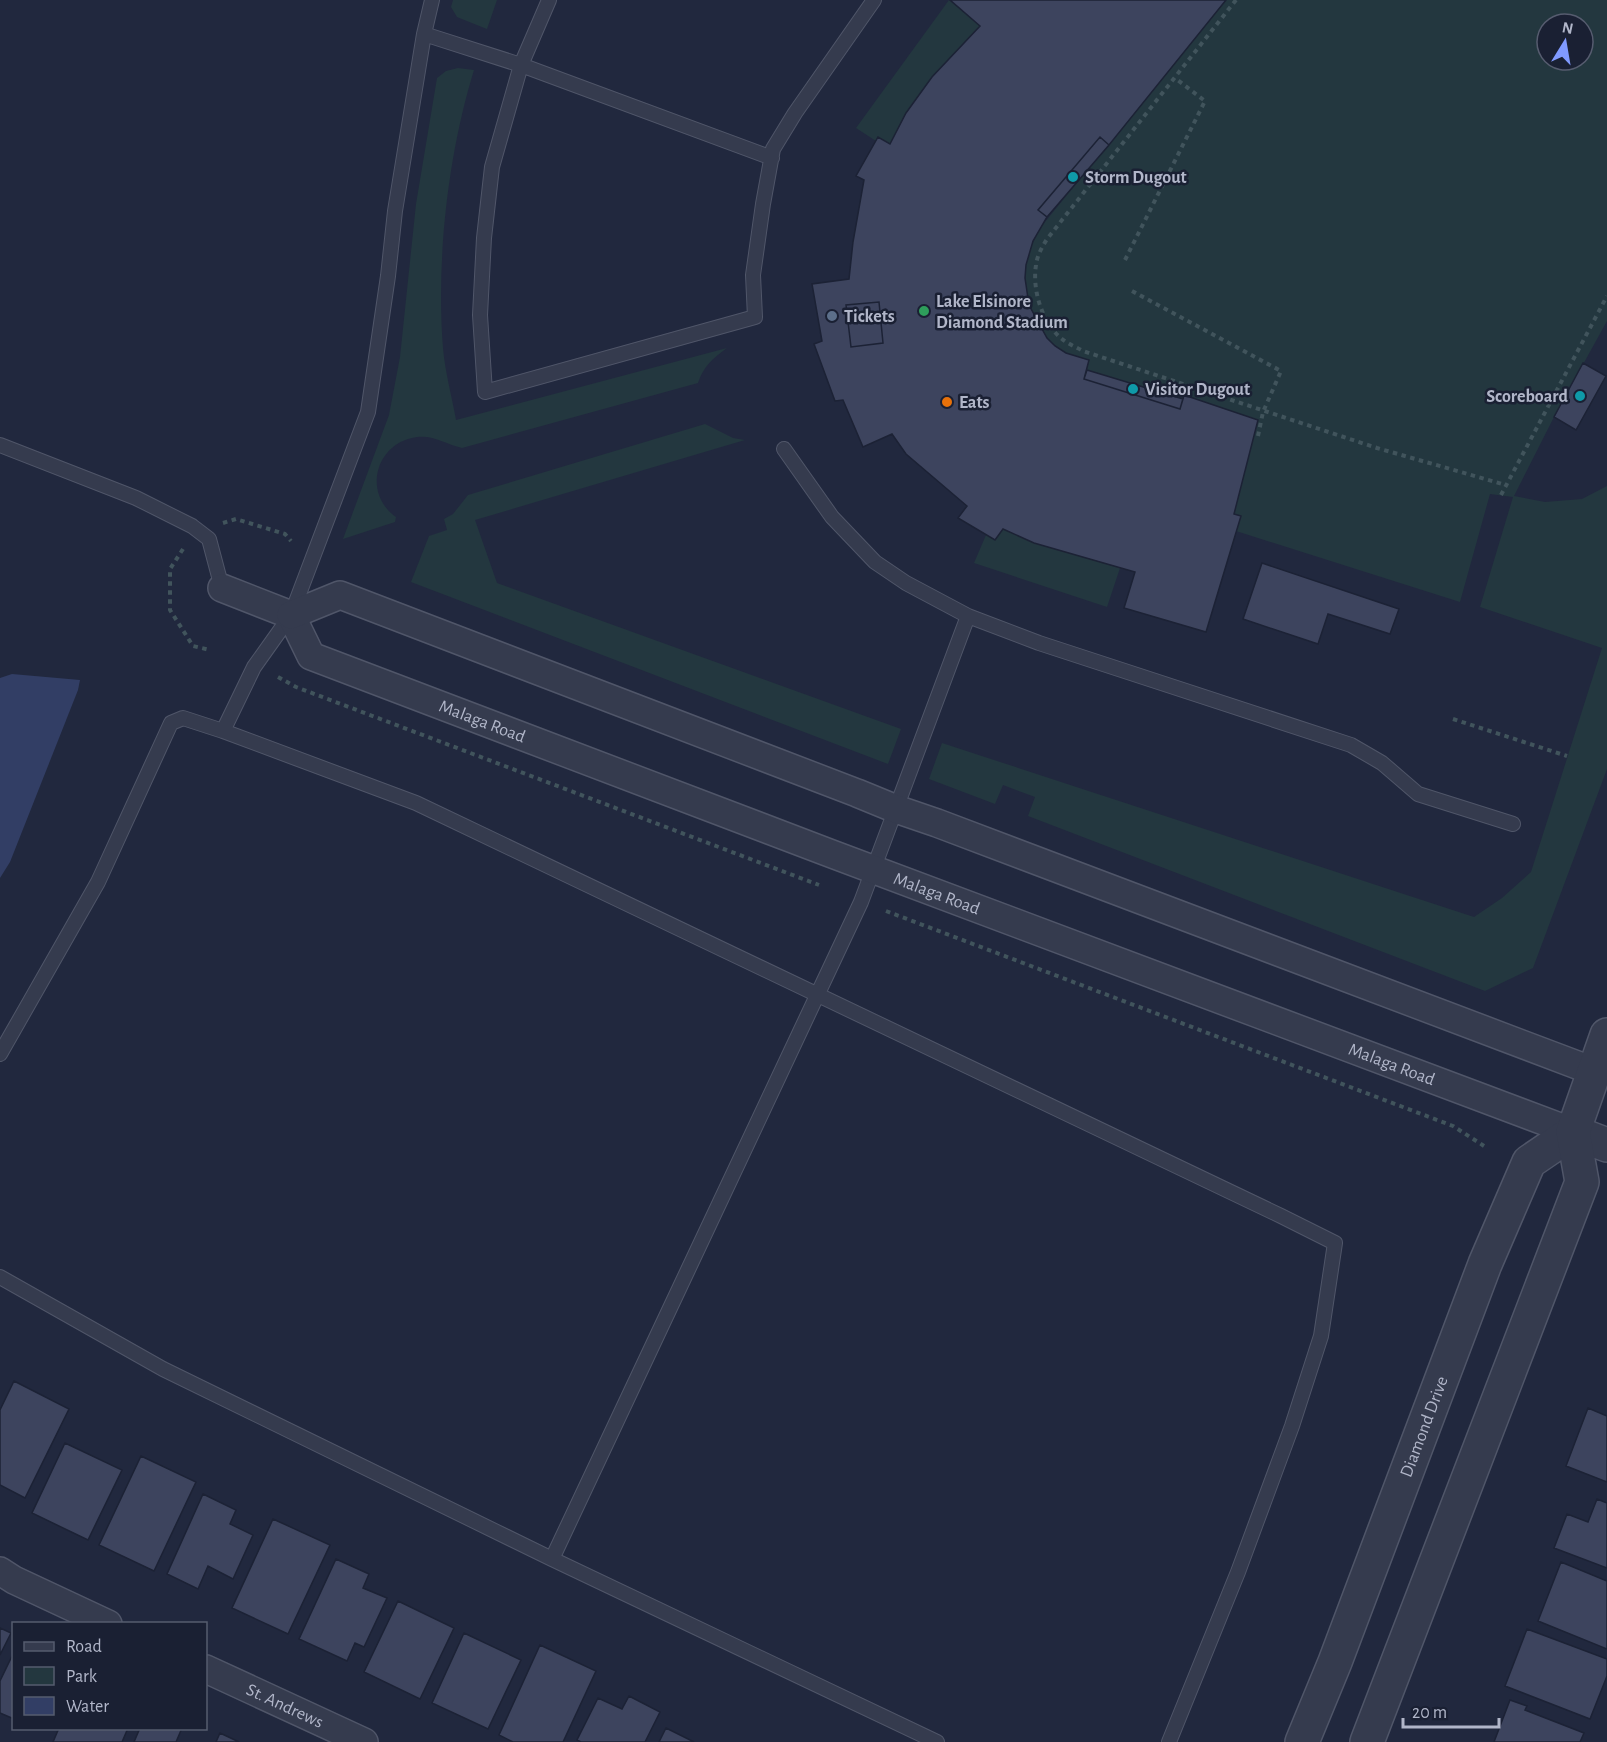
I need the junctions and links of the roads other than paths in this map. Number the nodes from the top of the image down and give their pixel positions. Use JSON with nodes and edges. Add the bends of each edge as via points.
{"nodes":[{"id":1,"x":432,"y":0,"type":"edge"},
{"id":2,"x":549,"y":0,"type":"edge"},
{"id":3,"x":874,"y":0,"type":"edge"},
{"id":4,"x":424,"y":34,"type":"junction"},
{"id":5,"x":521,"y":65,"type":"junction"},
{"id":6,"x":772,"y":158,"type":"junction"},
{"id":7,"x":0,"y":445,"type":"edge"},
{"id":8,"x":784,"y":449,"type":"dead end"},
{"id":9,"x":222,"y":588,"type":"joint"},
{"id":10,"x":291,"y":615,"type":"junction"},
{"id":11,"x":968,"y":616,"type":"junction"},
{"id":12,"x":223,"y":730,"type":"junction"},
{"id":13,"x":896,"y":809,"type":"junction"},
{"id":14,"x":1513,"y":824,"type":"dead end"},
{"id":15,"x":872,"y":869,"type":"junction"},
{"id":16,"x":818,"y":995,"type":"junction"},
{"id":17,"x":1607,"y":1035,"type":"edge"},
{"id":18,"x":0,"y":1054,"type":"edge"},
{"id":19,"x":1600,"y":1074,"type":"edge"},
{"id":20,"x":1573,"y":1132,"type":"junction"},
{"id":21,"x":1607,"y":1145,"type":"edge"},
{"id":22,"x":0,"y":1277,"type":"edge"},
{"id":23,"x":552,"y":1559,"type":"junction"},
{"id":24,"x":0,"y":1572,"type":"edge"},
{"id":25,"x":106,"y":1622,"type":"edge"},
{"id":26,"x":207,"y":1669,"type":"edge"},
{"id":27,"x":364,"y":1742,"type":"edge"},
{"id":28,"x":937,"y":1742,"type":"edge"},
{"id":29,"x":1169,"y":1742,"type":"edge"},
{"id":30,"x":1302,"y":1742,"type":"edge"},
{"id":31,"x":1367,"y":1742,"type":"edge"}],
"edges":[{"from":1,"to":4,"type":"lane"},
{"from":2,"to":5,"type":"lane"},
{"from":3,"to":6,"type":"lane","via":[[795,113],[773,149]]},
{"from":4,"to":5,"type":"lane"},
{"from":4,"to":10,"type":"lane","via":[[368,412]]},
{"from":5,"to":6,"type":"lane"},
{"from":5,"to":6,"type":"lane","via":[[492,167],[484,237],[480,315],[485,392],[755,317],[753,275]]},
{"from":7,"to":9,"type":"lane","via":[[136,498],[192,526],[209,539]]},
{"from":8,"to":11,"type":"lane","via":[[832,517],[875,562]]},
{"from":9,"to":10,"type":"street"},
{"from":10,"to":12,"type":"lane","via":[[254,667]]},
{"from":10,"to":13,"type":"street","via":[[340,595]]},
{"from":10,"to":15,"type":"street","name":"Malaga Road","via":[[311,656]]},
{"from":11,"to":13,"type":"lane"},
{"from":11,"to":14,"type":"lane","via":[[1351,745],[1382,763],[1418,794]]},
{"from":12,"to":16,"type":"lane","via":[[417,802]]},
{"from":12,"to":18,"type":"lane","via":[[183,718],[171,723],[98,882]]},
{"from":13,"to":15,"type":"lane"},
{"from":13,"to":19,"type":"street"},
{"from":15,"to":16,"type":"lane"},
{"from":15,"to":20,"type":"street","name":"Malaga Road"},
{"from":16,"to":23,"type":"lane"},
{"from":16,"to":29,"type":"lane","via":[[1335,1243],[1321,1336],[1292,1426]]},
{"from":17,"to":19,"type":"street"},
{"from":19,"to":20,"type":"street"},
{"from":20,"to":21,"type":"street","name":"Malaga Road"},
{"from":20,"to":30,"type":"street","name":"Diamond Drive","via":[[1529,1162],[1485,1264]]},
{"from":20,"to":31,"type":"street","via":[[1582,1182]]},
{"from":22,"to":23,"type":"lane","via":[[163,1369]]},
{"from":23,"to":28,"type":"lane"},
{"from":24,"to":25,"type":"street"},
{"from":26,"to":27,"type":"street","name":"St. Andrews"}]}
